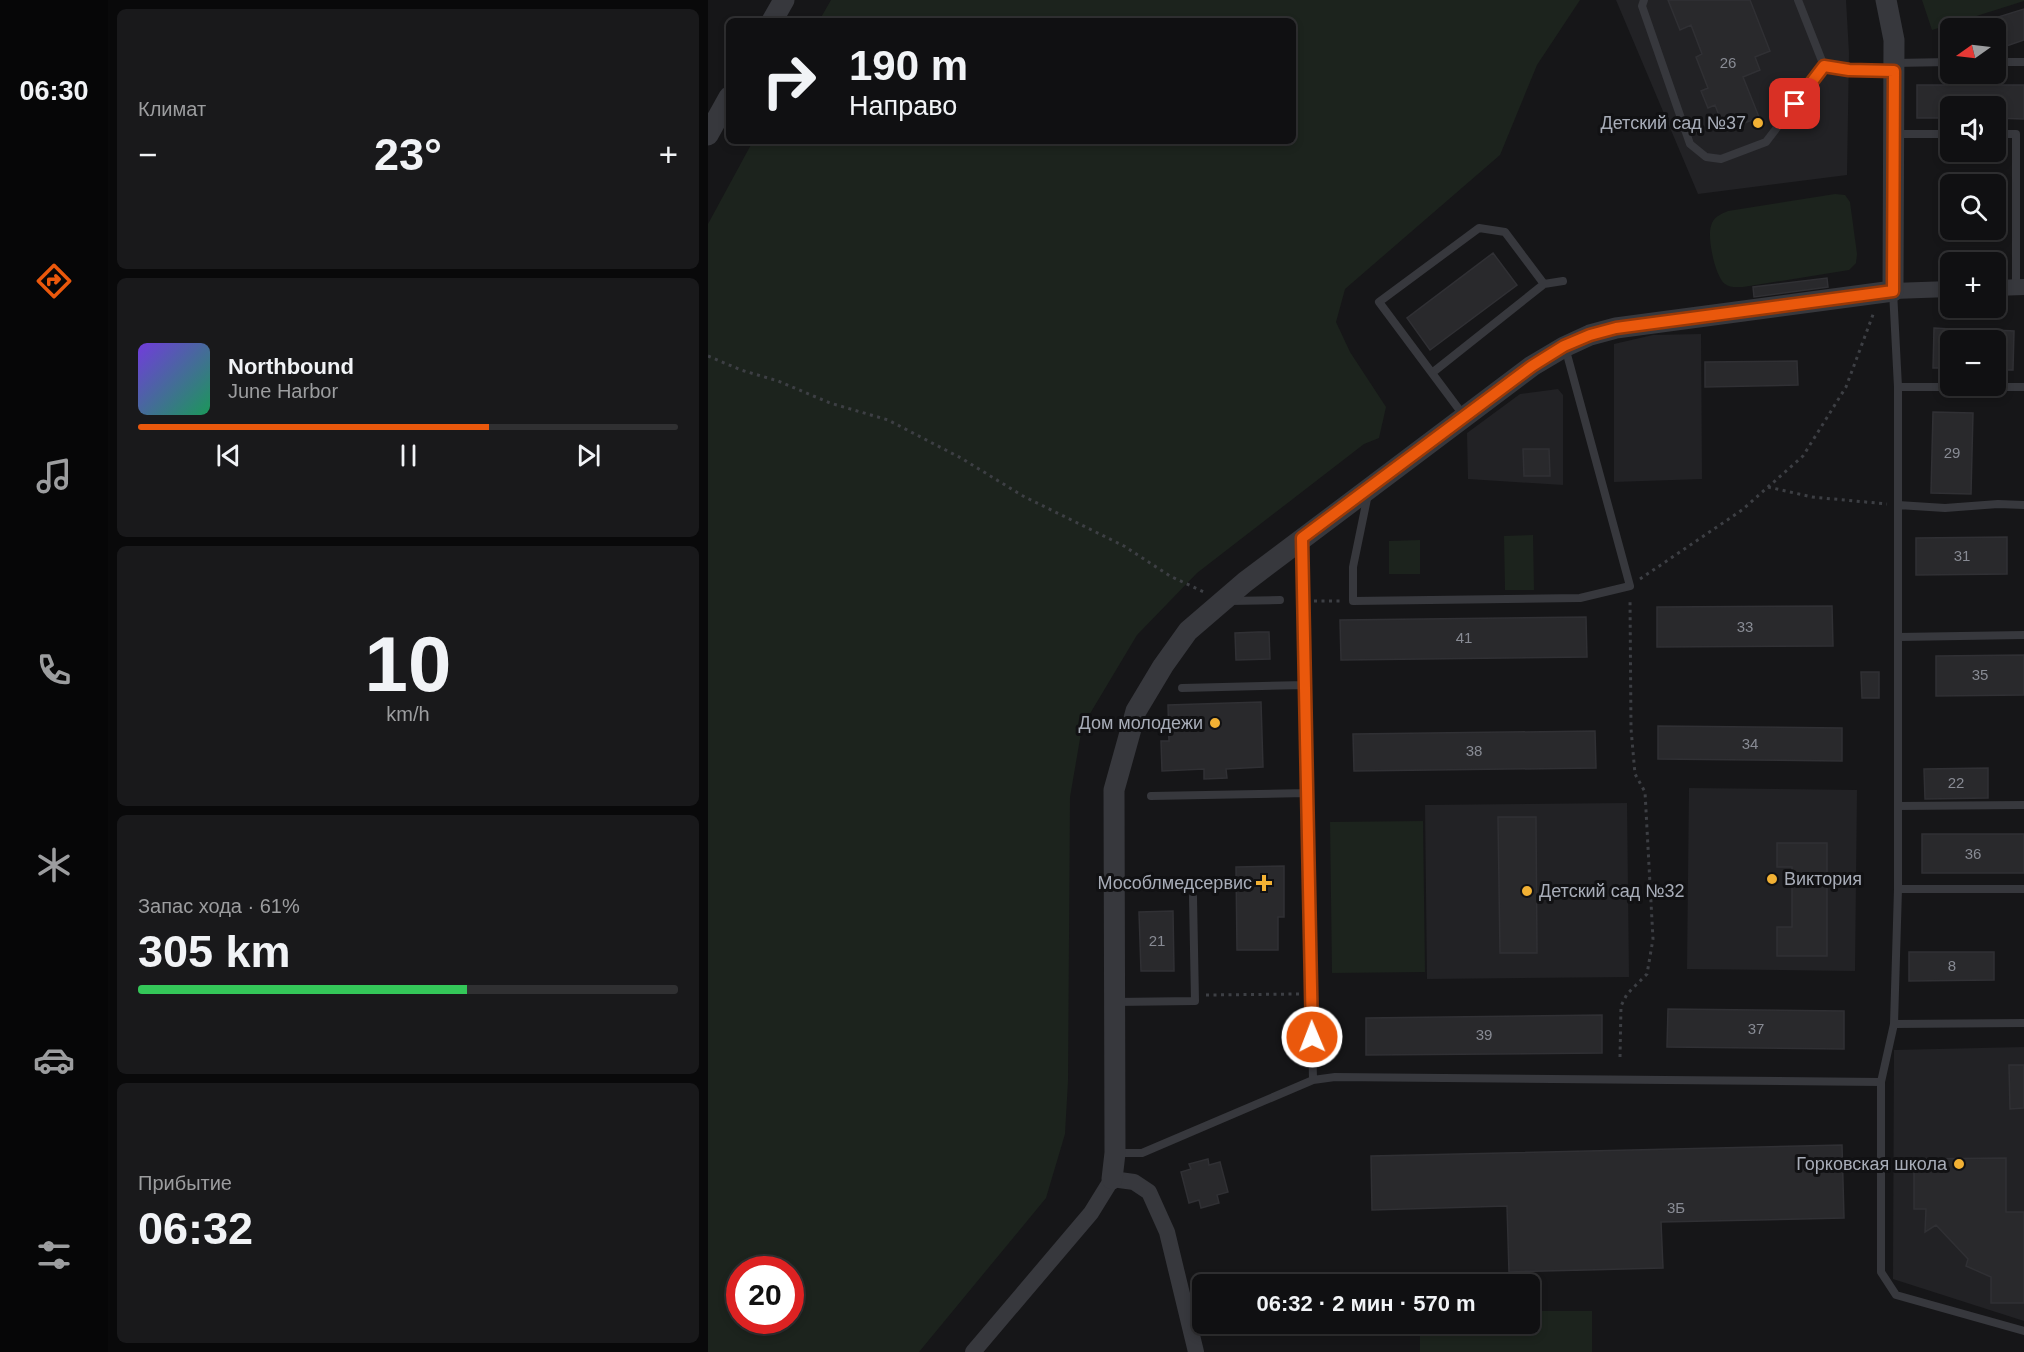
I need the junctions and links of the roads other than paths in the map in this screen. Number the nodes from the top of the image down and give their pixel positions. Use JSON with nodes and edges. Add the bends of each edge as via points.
{"nodes":[{"id":1,"x":784,"y":0,"type":"edge"},
{"id":2,"x":1644,"y":0,"type":"edge"},
{"id":3,"x":1798,"y":0,"type":"edge"},
{"id":4,"x":1886,"y":0,"type":"edge"},
{"id":5,"x":774,"y":18,"type":"edge"},
{"id":6,"x":2006,"y":62,"type":"edge"},
{"id":7,"x":2024,"y":62,"type":"edge"},
{"id":8,"x":1940,"y":63,"type":"edge"},
{"id":9,"x":1824,"y":66,"type":"junction"},
{"id":10,"x":1894,"y":67,"type":"junction"},
{"id":11,"x":726,"y":103,"type":"edge"},
{"id":12,"x":1894,"y":134,"type":"junction"},
{"id":13,"x":1940,"y":134,"type":"edge"},
{"id":14,"x":2006,"y":134,"type":"edge"},
{"id":15,"x":708,"y":135,"type":"edge"},
{"id":16,"x":1563,"y":281,"type":"dead end"},
{"id":17,"x":1544,"y":284,"type":"junction"},
{"id":18,"x":2020,"y":287,"type":"edge"},
{"id":19,"x":1940,"y":289,"type":"edge"},
{"id":20,"x":1884,"y":292,"type":"junction"},
{"id":21,"x":1564,"y":346,"type":"junction"},
{"id":22,"x":1432,"y":373,"type":"junction"},
{"id":23,"x":1898,"y":387,"type":"junction"},
{"id":24,"x":2024,"y":387,"type":"edge"},
{"id":25,"x":1464,"y":416,"type":"junction"},
{"id":26,"x":1369,"y":488,"type":"junction"},
{"id":27,"x":1898,"y":505,"type":"junction"},
{"id":28,"x":2024,"y":505,"type":"edge"},
{"id":29,"x":1302,"y":538,"type":"junction"},
{"id":30,"x":1280,"y":600,"type":"dead end"},
{"id":31,"x":1223,"y":601,"type":"junction"},
{"id":32,"x":2024,"y":635,"type":"edge"},
{"id":33,"x":1898,"y":637,"type":"junction"},
{"id":34,"x":1305,"y":685,"type":"junction"},
{"id":35,"x":1182,"y":688,"type":"dead end"},
{"id":36,"x":1307,"y":793,"type":"junction"},
{"id":37,"x":1151,"y":796,"type":"dead end"},
{"id":38,"x":2024,"y":805,"type":"edge"},
{"id":39,"x":1898,"y":806,"type":"junction"},
{"id":40,"x":1898,"y":889,"type":"junction"},
{"id":41,"x":2024,"y":889,"type":"edge"},
{"id":42,"x":1194,"y":897,"type":"dead end"},
{"id":43,"x":1115,"y":1002,"type":"junction"},
{"id":44,"x":2024,"y":1023,"type":"edge"},
{"id":45,"x":1894,"y":1024,"type":"junction"},
{"id":46,"x":1313,"y":1080,"type":"junction"},
{"id":47,"x":1881,"y":1082,"type":"junction"},
{"id":48,"x":1115,"y":1153,"type":"junction"},
{"id":49,"x":1112,"y":1179,"type":"junction"},
{"id":50,"x":2024,"y":1331,"type":"edge"},
{"id":51,"x":973,"y":1352,"type":"edge"},
{"id":52,"x":1196,"y":1352,"type":"edge"}],
"edges":[{"from":1,"to":5,"type":"street"},
{"from":2,"to":9,"type":"lane","via":[[1642,6],[1690,144],[1706,157],[1721,159],[1766,142]]},
{"from":3,"to":9,"type":"lane"},
{"from":4,"to":10,"type":"street","via":[[1894,40]]},
{"from":6,"to":7,"type":"lane"},
{"from":8,"to":10,"type":"lane"},
{"from":9,"to":10,"type":"lane","via":[[1849,70]]},
{"from":10,"to":12,"type":"street"},
{"from":11,"to":15,"type":"street"},
{"from":12,"to":13,"type":"lane"},
{"from":12,"to":20,"type":"street"},
{"from":14,"to":18,"type":"lane","via":[[2016,134]]},
{"from":16,"to":17,"type":"lane"},
{"from":17,"to":22,"type":"lane"},
{"from":17,"to":22,"type":"lane","via":[[1505,232],[1479,228],[1379,302]]},
{"from":19,"to":20,"type":"street"},
{"from":20,"to":21,"type":"street","via":[[1640,324],[1590,335]]},
{"from":20,"to":23,"type":"lane"},
{"from":21,"to":25,"type":"street"},
{"from":21,"to":26,"type":"lane","via":[[1630,586],[1580,598],[1353,601],[1353,567]]},
{"from":22,"to":25,"type":"lane"},
{"from":23,"to":24,"type":"lane"},
{"from":23,"to":27,"type":"lane"},
{"from":25,"to":26,"type":"street"},
{"from":26,"to":29,"type":"street"},
{"from":27,"to":28,"type":"lane"},
{"from":27,"to":33,"type":"lane"},
{"from":29,"to":31,"type":"street"},
{"from":29,"to":34,"type":"lane"},
{"from":30,"to":31,"type":"lane"},
{"from":31,"to":43,"type":"street","via":[[1188,631],[1136,711],[1114,790]]},
{"from":32,"to":33,"type":"lane"},
{"from":33,"to":39,"type":"lane"},
{"from":34,"to":35,"type":"lane"},
{"from":34,"to":36,"type":"lane"},
{"from":36,"to":37,"type":"lane"},
{"from":36,"to":46,"type":"lane"},
{"from":38,"to":39,"type":"lane"},
{"from":39,"to":40,"type":"lane"},
{"from":40,"to":41,"type":"lane"},
{"from":40,"to":45,"type":"lane"},
{"from":42,"to":43,"type":"lane","via":[[1196,1001]]},
{"from":43,"to":48,"type":"street"},
{"from":44,"to":45,"type":"lane"},
{"from":45,"to":47,"type":"lane"},
{"from":46,"to":47,"type":"lane","via":[[1335,1077]]},
{"from":46,"to":48,"type":"lane","via":[[1142,1153]]},
{"from":47,"to":50,"type":"lane","via":[[1881,1272],[1896,1295]]},
{"from":48,"to":49,"type":"street"},
{"from":49,"to":51,"type":"street","via":[[1091,1213]]},
{"from":49,"to":52,"type":"street","via":[[1134,1182],[1149,1192],[1167,1232]]}]}
